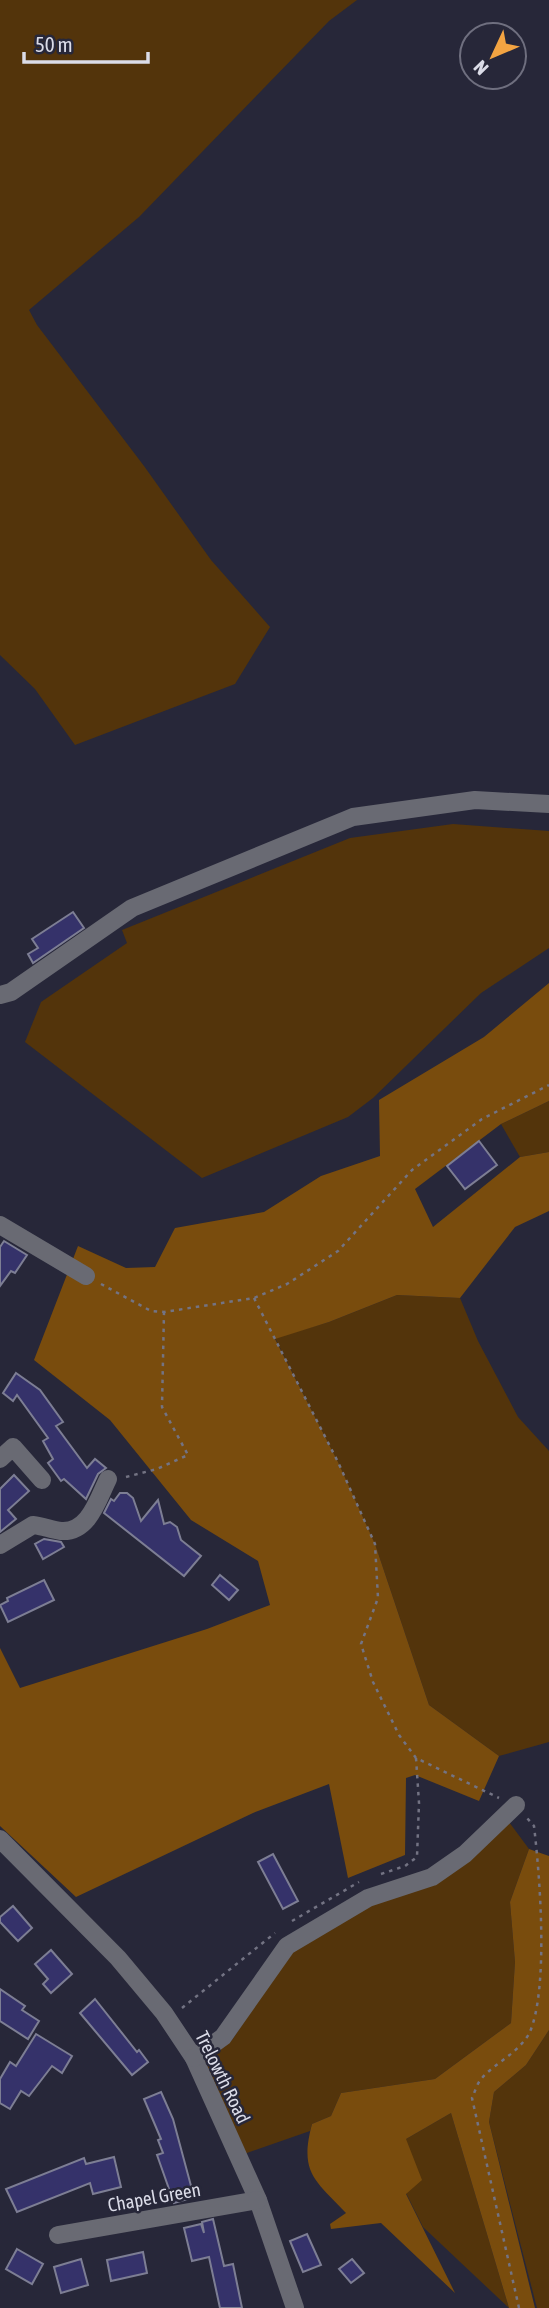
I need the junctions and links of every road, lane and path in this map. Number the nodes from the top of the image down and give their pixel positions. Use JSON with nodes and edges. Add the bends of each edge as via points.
{"nodes":[{"id":1,"x":549,"y":804,"type":"edge"},
{"id":2,"x":0,"y":995,"type":"edge"},
{"id":3,"x":549,"y":1085,"type":"edge"},
{"id":4,"x":0,"y":1225,"type":"edge"},
{"id":5,"x":86,"y":1276,"type":"joint"},
{"id":6,"x":254,"y":1298,"type":"junction"},
{"id":7,"x":164,"y":1312,"type":"junction"},
{"id":8,"x":0,"y":1458,"type":"edge"},
{"id":9,"x":108,"y":1479,"type":"joint"},
{"id":10,"x":41,"y":1480,"type":"dead end"},
{"id":11,"x":0,"y":1545,"type":"edge"},
{"id":12,"x":416,"y":1758,"type":"junction"},
{"id":13,"x":516,"y":1805,"type":"junction"},
{"id":14,"x":0,"y":1839,"type":"edge"},
{"id":15,"x":374,"y":1877,"type":"dead end"},
{"id":16,"x":362,"y":1881,"type":"dead end"},
{"id":17,"x":288,"y":1924,"type":"dead end"},
{"id":18,"x":278,"y":1931,"type":"dead end"},
{"id":19,"x":169,"y":2019,"type":"junction"},
{"id":20,"x":194,"y":2058,"type":"junction"},
{"id":21,"x":258,"y":2200,"type":"junction"},
{"id":22,"x":58,"y":2235,"type":"dead end"},
{"id":23,"x":295,"y":2308,"type":"edge"},
{"id":24,"x":519,"y":2308,"type":"edge"}],
"edges":[{"from":1,"to":2,"type":"street","via":[[475,800],[353,817],[132,908],[11,992]]},
{"from":3,"to":6,"type":"path","via":[[472,1126],[412,1170],[338,1251],[287,1284]]},
{"from":4,"to":5,"type":"street"},
{"from":5,"to":7,"type":"path","via":[[151,1311]]},
{"from":6,"to":7,"type":"path"},
{"from":6,"to":12,"type":"path","via":[[375,1544],[378,1598],[361,1644],[398,1735]]},
{"from":7,"to":9,"type":"path","via":[[162,1407],[188,1455],[135,1476]]},
{"from":8,"to":10,"type":"street","via":[[13,1447]]},
{"from":9,"to":11,"type":"street","via":[[94,1508],[75,1529],[59,1531],[33,1525]]},
{"from":12,"to":13,"type":"path"},
{"from":12,"to":15,"type":"path","via":[[417,1857]]},
{"from":13,"to":20,"type":"street","via":[[465,1854],[432,1877],[368,1898],[286,1946],[223,2037]]},
{"from":13,"to":24,"type":"path","via":[[534,1826],[546,1935],[540,2007],[530,2034],[481,2078],[472,2098]]},
{"from":14,"to":19,"type":"street","name":"Trelowth Road","via":[[118,1958]]},
{"from":16,"to":17,"type":"path"},
{"from":18,"to":19,"type":"path"},
{"from":19,"to":20,"type":"street","name":"Trelowth Road"},
{"from":20,"to":21,"type":"street","name":"Trelowth Road"},
{"from":21,"to":22,"type":"street","name":"Chapel Green"},
{"from":21,"to":23,"type":"street","name":"Trelowth Road"}]}
